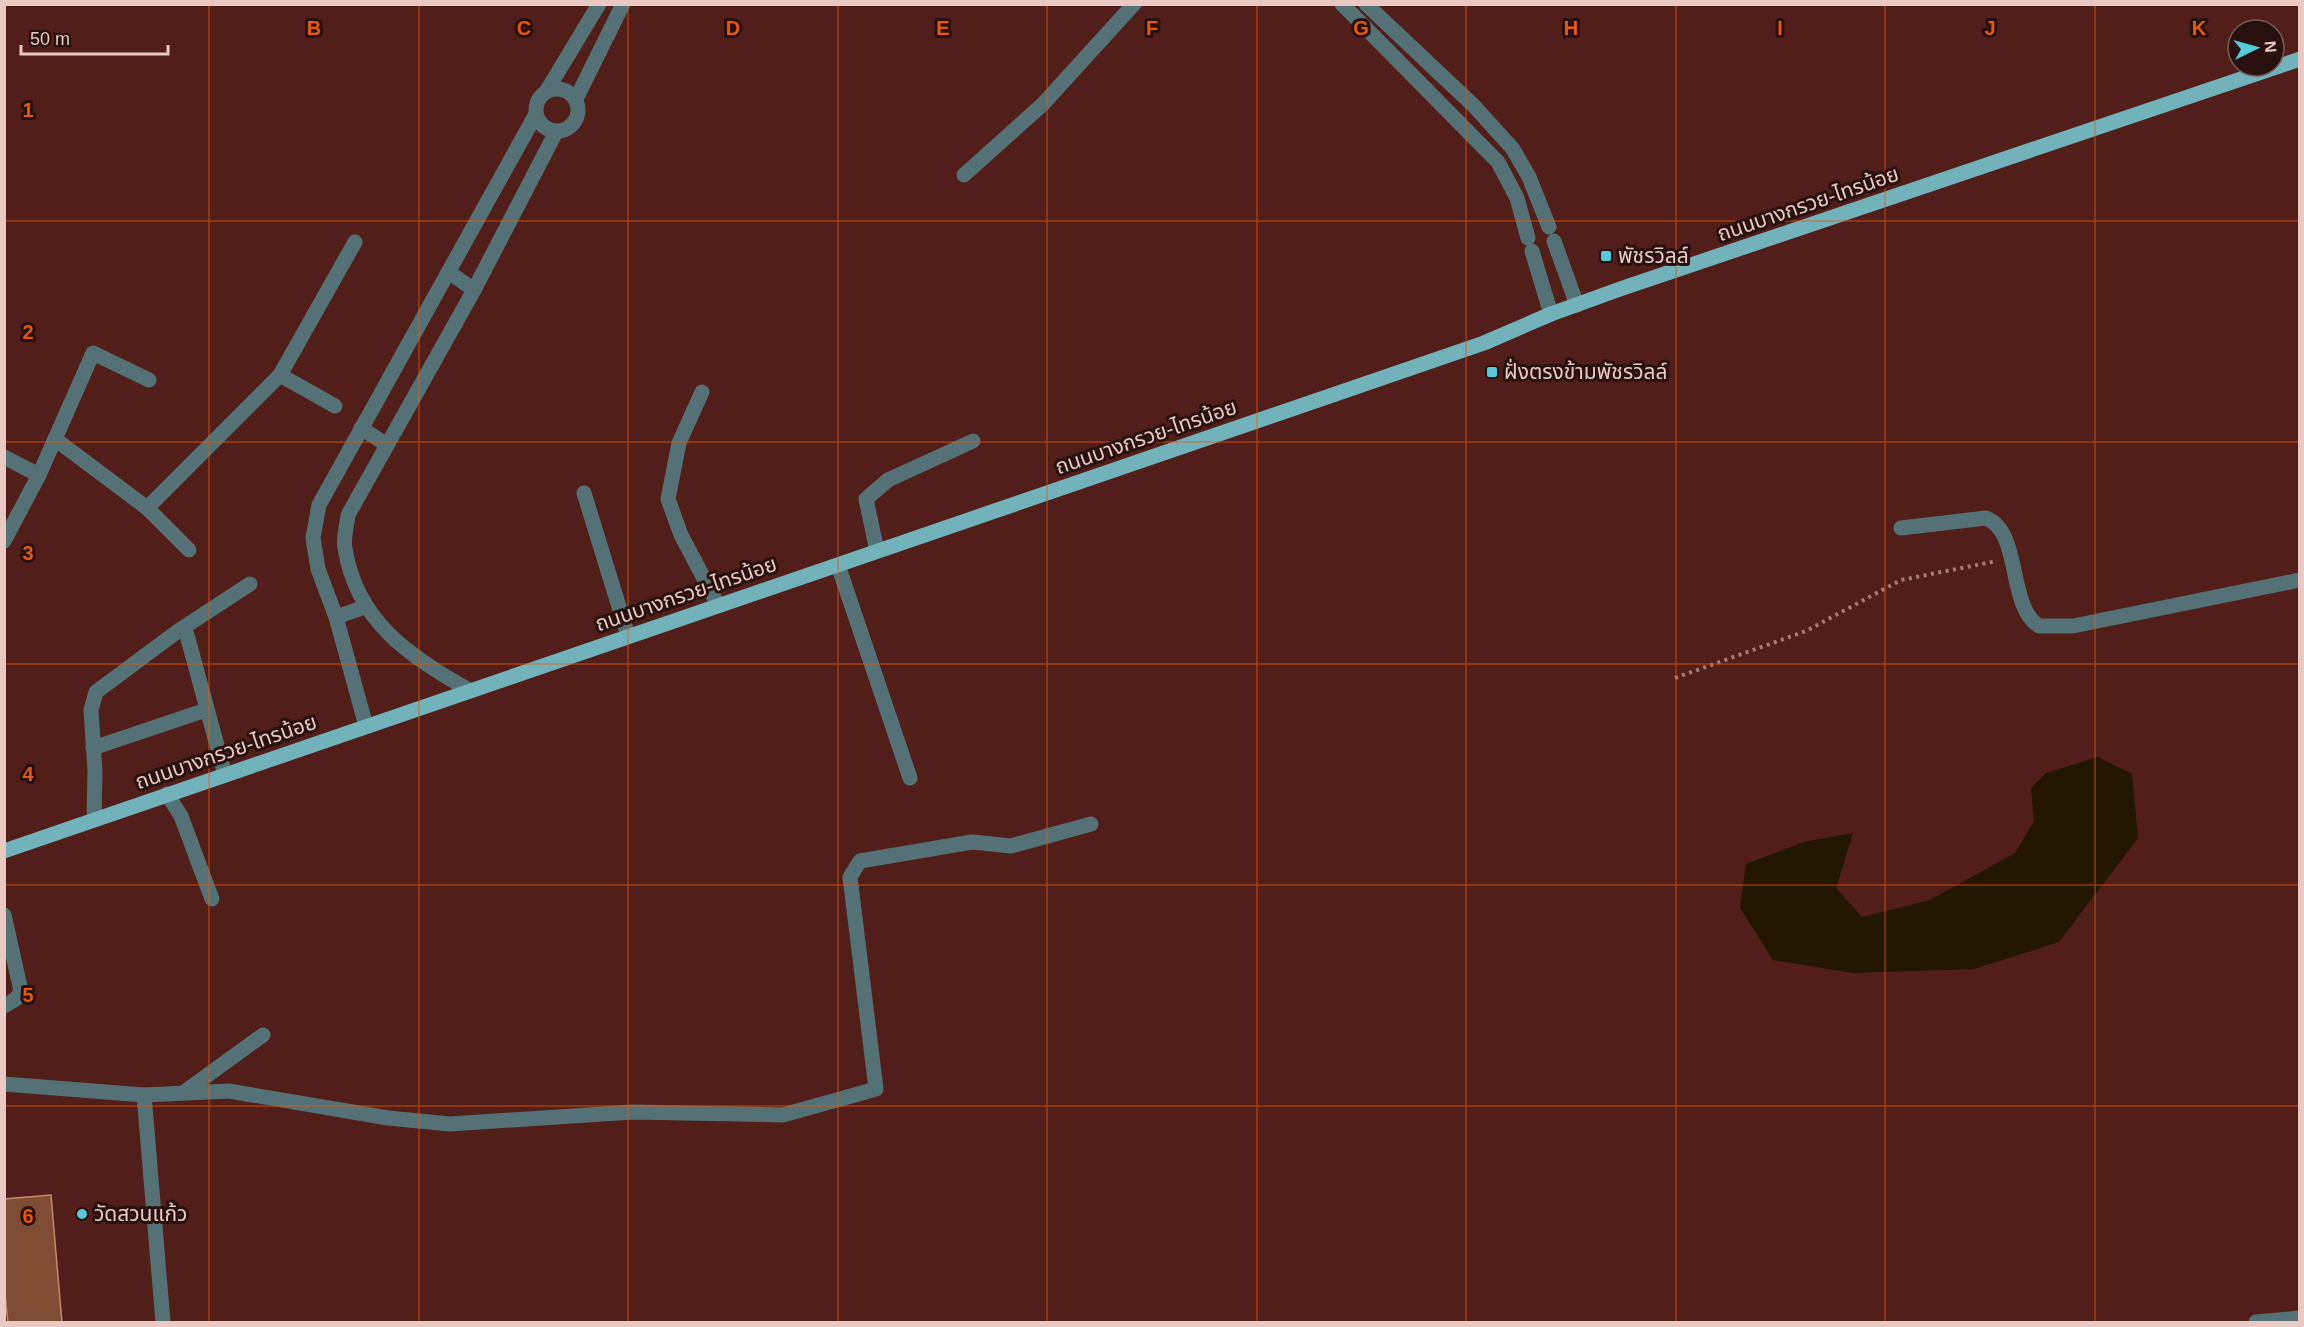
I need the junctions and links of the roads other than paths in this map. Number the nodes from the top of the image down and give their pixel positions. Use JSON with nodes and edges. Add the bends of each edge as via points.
{"nodes":[{"id":1,"x":599,"y":4,"type":"edge"},
{"id":2,"x":1134,"y":4,"type":"edge"},
{"id":3,"x":1342,"y":4,"type":"edge"},
{"id":4,"x":1366,"y":4,"type":"edge"},
{"id":5,"x":617,"y":7,"type":"edge"},
{"id":6,"x":2300,"y":59,"type":"edge"},
{"id":7,"x":546,"y":92,"type":"junction"},
{"id":8,"x":576,"y":99,"type":"junction"},
{"id":9,"x":536,"y":114,"type":"junction"},
{"id":10,"x":556,"y":132,"type":"junction"},
{"id":11,"x":1513,"y":148,"type":"junction"},
{"id":12,"x":1498,"y":162,"type":"junction"},
{"id":13,"x":964,"y":175,"type":"dead end"},
{"id":14,"x":356,"y":242,"type":"dead end"},
{"id":15,"x":448,"y":272,"type":"junction"},
{"id":16,"x":474,"y":290,"type":"junction"},
{"id":17,"x":1577,"y":305,"type":"junction"},
{"id":18,"x":1551,"y":314,"type":"junction"},
{"id":19,"x":280,"y":375,"type":"junction"},
{"id":20,"x":149,"y":380,"type":"dead end"},
{"id":21,"x":702,"y":392,"type":"dead end"},
{"id":22,"x":335,"y":406,"type":"dead end"},
{"id":23,"x":361,"y":428,"type":"junction"},
{"id":24,"x":55,"y":439,"type":"junction"},
{"id":25,"x":973,"y":441,"type":"dead end"},
{"id":26,"x":387,"y":445,"type":"junction"},
{"id":27,"x":4,"y":457,"type":"edge"},
{"id":28,"x":39,"y":475,"type":"junction"},
{"id":29,"x":584,"y":493,"type":"dead end"},
{"id":30,"x":147,"y":508,"type":"junction"},
{"id":31,"x":1901,"y":528,"type":"dead end"},
{"id":32,"x":4,"y":541,"type":"edge"},
{"id":33,"x":189,"y":550,"type":"dead end"},
{"id":34,"x":877,"y":551,"type":"junction"},
{"id":35,"x":838,"y":565,"type":"junction"},
{"id":36,"x":2300,"y":580,"type":"edge"},
{"id":37,"x":250,"y":584,"type":"dead end"},
{"id":38,"x":718,"y":606,"type":"junction"},
{"id":39,"x":365,"y":607,"type":"junction"},
{"id":40,"x":336,"y":617,"type":"junction"},
{"id":41,"x":183,"y":630,"type":"junction"},
{"id":42,"x":628,"y":636,"type":"junction"},
{"id":43,"x":471,"y":691,"type":"junction"},
{"id":44,"x":206,"y":710,"type":"junction"},
{"id":45,"x":366,"y":726,"type":"junction"},
{"id":46,"x":93,"y":748,"type":"junction"},
{"id":47,"x":225,"y":775,"type":"junction"},
{"id":48,"x":910,"y":778,"type":"dead end"},
{"id":49,"x":167,"y":794,"type":"junction"},
{"id":50,"x":94,"y":820,"type":"junction"},
{"id":51,"x":1091,"y":824,"type":"dead end"},
{"id":52,"x":4,"y":851,"type":"edge"},
{"id":53,"x":212,"y":899,"type":"dead end"},
{"id":54,"x":4,"y":915,"type":"edge"},
{"id":55,"x":4,"y":1006,"type":"edge"},
{"id":56,"x":263,"y":1035,"type":"dead end"},
{"id":57,"x":4,"y":1084,"type":"edge"},
{"id":58,"x":183,"y":1093,"type":"junction"},
{"id":59,"x":144,"y":1095,"type":"junction"},
{"id":60,"x":2300,"y":1318,"type":"edge"},
{"id":61,"x":163,"y":1323,"type":"edge"},
{"id":62,"x":2256,"y":1323,"type":"edge"}],
"edges":[{"from":1,"to":7,"type":"street"},
{"from":2,"to":13,"type":"street","via":[[1042,104]]},
{"from":3,"to":12,"type":"street"},
{"from":4,"to":11,"type":"street"},
{"from":5,"to":8,"type":"street"},
{"from":6,"to":17,"type":"main road","name":"ถนนบางกรวย-ไทรน้อย"},
{"from":7,"to":8,"type":"street","via":[[562,89]]},
{"from":7,"to":9,"type":"street","via":[[540,97]]},
{"from":8,"to":10,"type":"street","via":[[575,122]]},
{"from":9,"to":10,"type":"street","via":[[543,126]]},
{"from":9,"to":15,"type":"street"},
{"from":10,"to":16,"type":"street"},
{"from":11,"to":12,"type":"street"},
{"from":11,"to":17,"type":"street","via":[[1529,177]]},
{"from":12,"to":18,"type":"street","via":[[1517,198]]},
{"from":14,"to":19,"type":"street"},
{"from":15,"to":16,"type":"street"},
{"from":15,"to":23,"type":"street"},
{"from":16,"to":26,"type":"street"},
{"from":17,"to":18,"type":"main road","name":"ถนนบางกรวย-ไทรน้อย"},
{"from":18,"to":34,"type":"main road","name":"ถนนบางกรวย-ไทรน้อย","via":[[1484,343]]},
{"from":19,"to":22,"type":"street"},
{"from":19,"to":30,"type":"street"},
{"from":20,"to":24,"type":"street","via":[[93,353]]},
{"from":21,"to":38,"type":"street","via":[[679,443],[668,499],[681,535]]},
{"from":23,"to":26,"type":"street"},
{"from":23,"to":40,"type":"street","via":[[319,505],[313,538],[321,578]]},
{"from":24,"to":28,"type":"street"},
{"from":24,"to":30,"type":"street"},
{"from":25,"to":34,"type":"street","via":[[888,480],[866,499]]},
{"from":26,"to":39,"type":"street","via":[[348,516],[344,547]]},
{"from":27,"to":28,"type":"street"},
{"from":28,"to":32,"type":"street"},
{"from":29,"to":42,"type":"street"},
{"from":30,"to":33,"type":"street"},
{"from":31,"to":36,"type":"street","via":[[1986,518],[2000,527],[2027,615],[2039,626],[2073,626]]},
{"from":34,"to":35,"type":"main road","name":"ถนนบางกรวย-ไทรน้อย"},
{"from":35,"to":38,"type":"main road","name":"ถนนบางกรวย-ไทรน้อย"},
{"from":35,"to":48,"type":"street"},
{"from":37,"to":41,"type":"street"},
{"from":38,"to":42,"type":"main road","name":"ถนนบางกรวย-ไทรน้อย"},
{"from":39,"to":40,"type":"street"},
{"from":39,"to":43,"type":"street","via":[[423,665]]},
{"from":40,"to":45,"type":"street"},
{"from":41,"to":44,"type":"street"},
{"from":41,"to":46,"type":"street","via":[[96,692],[91,710]]},
{"from":42,"to":43,"type":"main road","name":"ถนนบางกรวย-ไทรน้อย"},
{"from":43,"to":45,"type":"main road","name":"ถนนบางกรวย-ไทรน้อย"},
{"from":44,"to":46,"type":"street"},
{"from":44,"to":47,"type":"street"},
{"from":45,"to":47,"type":"main road","name":"ถนนบางกรวย-ไทรน้อย"},
{"from":46,"to":50,"type":"street"},
{"from":47,"to":49,"type":"main road","name":"ถนนบางกรวย-ไทรน้อย"},
{"from":49,"to":50,"type":"main road","name":"ถนนบางกรวย-ไทรน้อย"},
{"from":49,"to":53,"type":"street","via":[[181,816]]},
{"from":50,"to":52,"type":"main road","name":"ถนนบางกรวย-ไทรน้อย"},
{"from":51,"to":58,"type":"street","via":[[1011,846],[972,842],[861,861],[850,877],[876,1089],[783,1115],[633,1112],[450,1124],[388,1118],[229,1091]]},
{"from":54,"to":55,"type":"street","via":[[21,991]]},
{"from":56,"to":58,"type":"street"},
{"from":57,"to":59,"type":"street"},
{"from":58,"to":59,"type":"street"},
{"from":59,"to":61,"type":"street"},
{"from":60,"to":62,"type":"street"}]}
